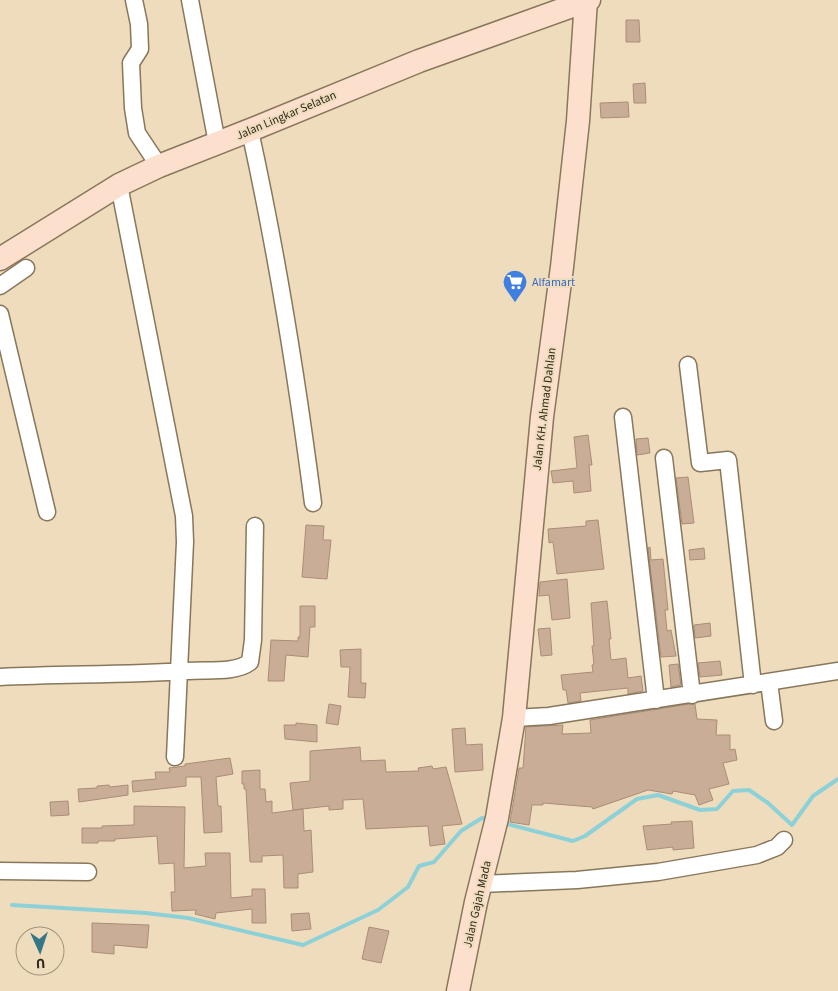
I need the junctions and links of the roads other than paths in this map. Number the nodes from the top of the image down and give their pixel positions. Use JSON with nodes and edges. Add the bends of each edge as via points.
{"nodes":[{"id":1,"x":134,"y":0,"type":"edge"},
{"id":2,"x":190,"y":0,"type":"edge"},
{"id":3,"x":587,"y":0,"type":"edge"},
{"id":4,"x":250,"y":131,"type":"junction"},
{"id":5,"x":217,"y":143,"type":"junction"},
{"id":6,"x":159,"y":166,"type":"junction"},
{"id":7,"x":119,"y":185,"type":"junction"},
{"id":8,"x":0,"y":259,"type":"edge"},
{"id":9,"x":26,"y":268,"type":"dead end"},
{"id":10,"x":0,"y":286,"type":"edge"},
{"id":11,"x":0,"y":314,"type":"edge"},
{"id":12,"x":688,"y":365,"type":"dead end"},
{"id":13,"x":623,"y":417,"type":"dead end"},
{"id":14,"x":664,"y":458,"type":"dead end"},
{"id":15,"x":313,"y":503,"type":"dead end"},
{"id":16,"x":47,"y":512,"type":"dead end"},
{"id":17,"x":255,"y":526,"type":"dead end"},
{"id":18,"x":179,"y":671,"type":"junction"},
{"id":19,"x":838,"y":671,"type":"edge"},
{"id":20,"x":0,"y":677,"type":"edge"},
{"id":21,"x":761,"y":683,"type":"junction"},
{"id":22,"x":692,"y":695,"type":"junction"},
{"id":23,"x":656,"y":700,"type":"junction"},
{"id":24,"x":514,"y":718,"type":"junction"},
{"id":25,"x":774,"y":721,"type":"dead end"},
{"id":26,"x":175,"y":757,"type":"dead end"},
{"id":27,"x":495,"y":825,"type":"joint"},
{"id":28,"x":784,"y":840,"type":"dead end"},
{"id":29,"x":0,"y":871,"type":"edge"},
{"id":30,"x":88,"y":872,"type":"dead end"},
{"id":31,"x":481,"y":884,"type":"junction"},
{"id":32,"x":458,"y":991,"type":"edge"}],
"edges":[{"from":1,"to":6,"type":"street","via":[[140,49],[131,63],[133,108],[137,133]]},
{"from":2,"to":5,"type":"street"},
{"from":3,"to":4,"type":"street","name":"Jalan Lingkar Selatan","via":[[419,61]]},
{"from":3,"to":24,"type":"street","name":"Jalan KH. Ahmad Dahlan","via":[[578,121],[542,417]]},
{"from":4,"to":5,"type":"street","name":"Jalan Lingkar Selatan"},
{"from":4,"to":15,"type":"street","via":[[267,208]]},
{"from":5,"to":6,"type":"street","name":"Jalan Lingkar Selatan"},
{"from":6,"to":7,"type":"street","name":"Jalan Lingkar Selatan"},
{"from":7,"to":8,"type":"street","name":"Jalan Lingkar Selatan"},
{"from":7,"to":18,"type":"street","via":[[184,516]]},
{"from":9,"to":10,"type":"street"},
{"from":11,"to":16,"type":"street"},
{"from":12,"to":21,"type":"street","via":[[700,463],[728,460]]},
{"from":13,"to":23,"type":"street"},
{"from":14,"to":22,"type":"street"},
{"from":17,"to":18,"type":"street","via":[[250,662],[237,668]]},
{"from":18,"to":20,"type":"street"},
{"from":18,"to":26,"type":"street"},
{"from":19,"to":21,"type":"street"},
{"from":21,"to":22,"type":"street"},
{"from":21,"to":25,"type":"street"},
{"from":22,"to":23,"type":"street"},
{"from":23,"to":24,"type":"street"},
{"from":24,"to":27,"type":"street","name":"Jalan KH. Ahmad Dahlan"},
{"from":27,"to":31,"type":"street","name":"Jalan Gajah Mada"},
{"from":28,"to":31,"type":"street","via":[[767,852],[658,872],[577,880]]},
{"from":29,"to":30,"type":"street"},
{"from":31,"to":32,"type":"street","name":"Jalan Gajah Mada"}]}
